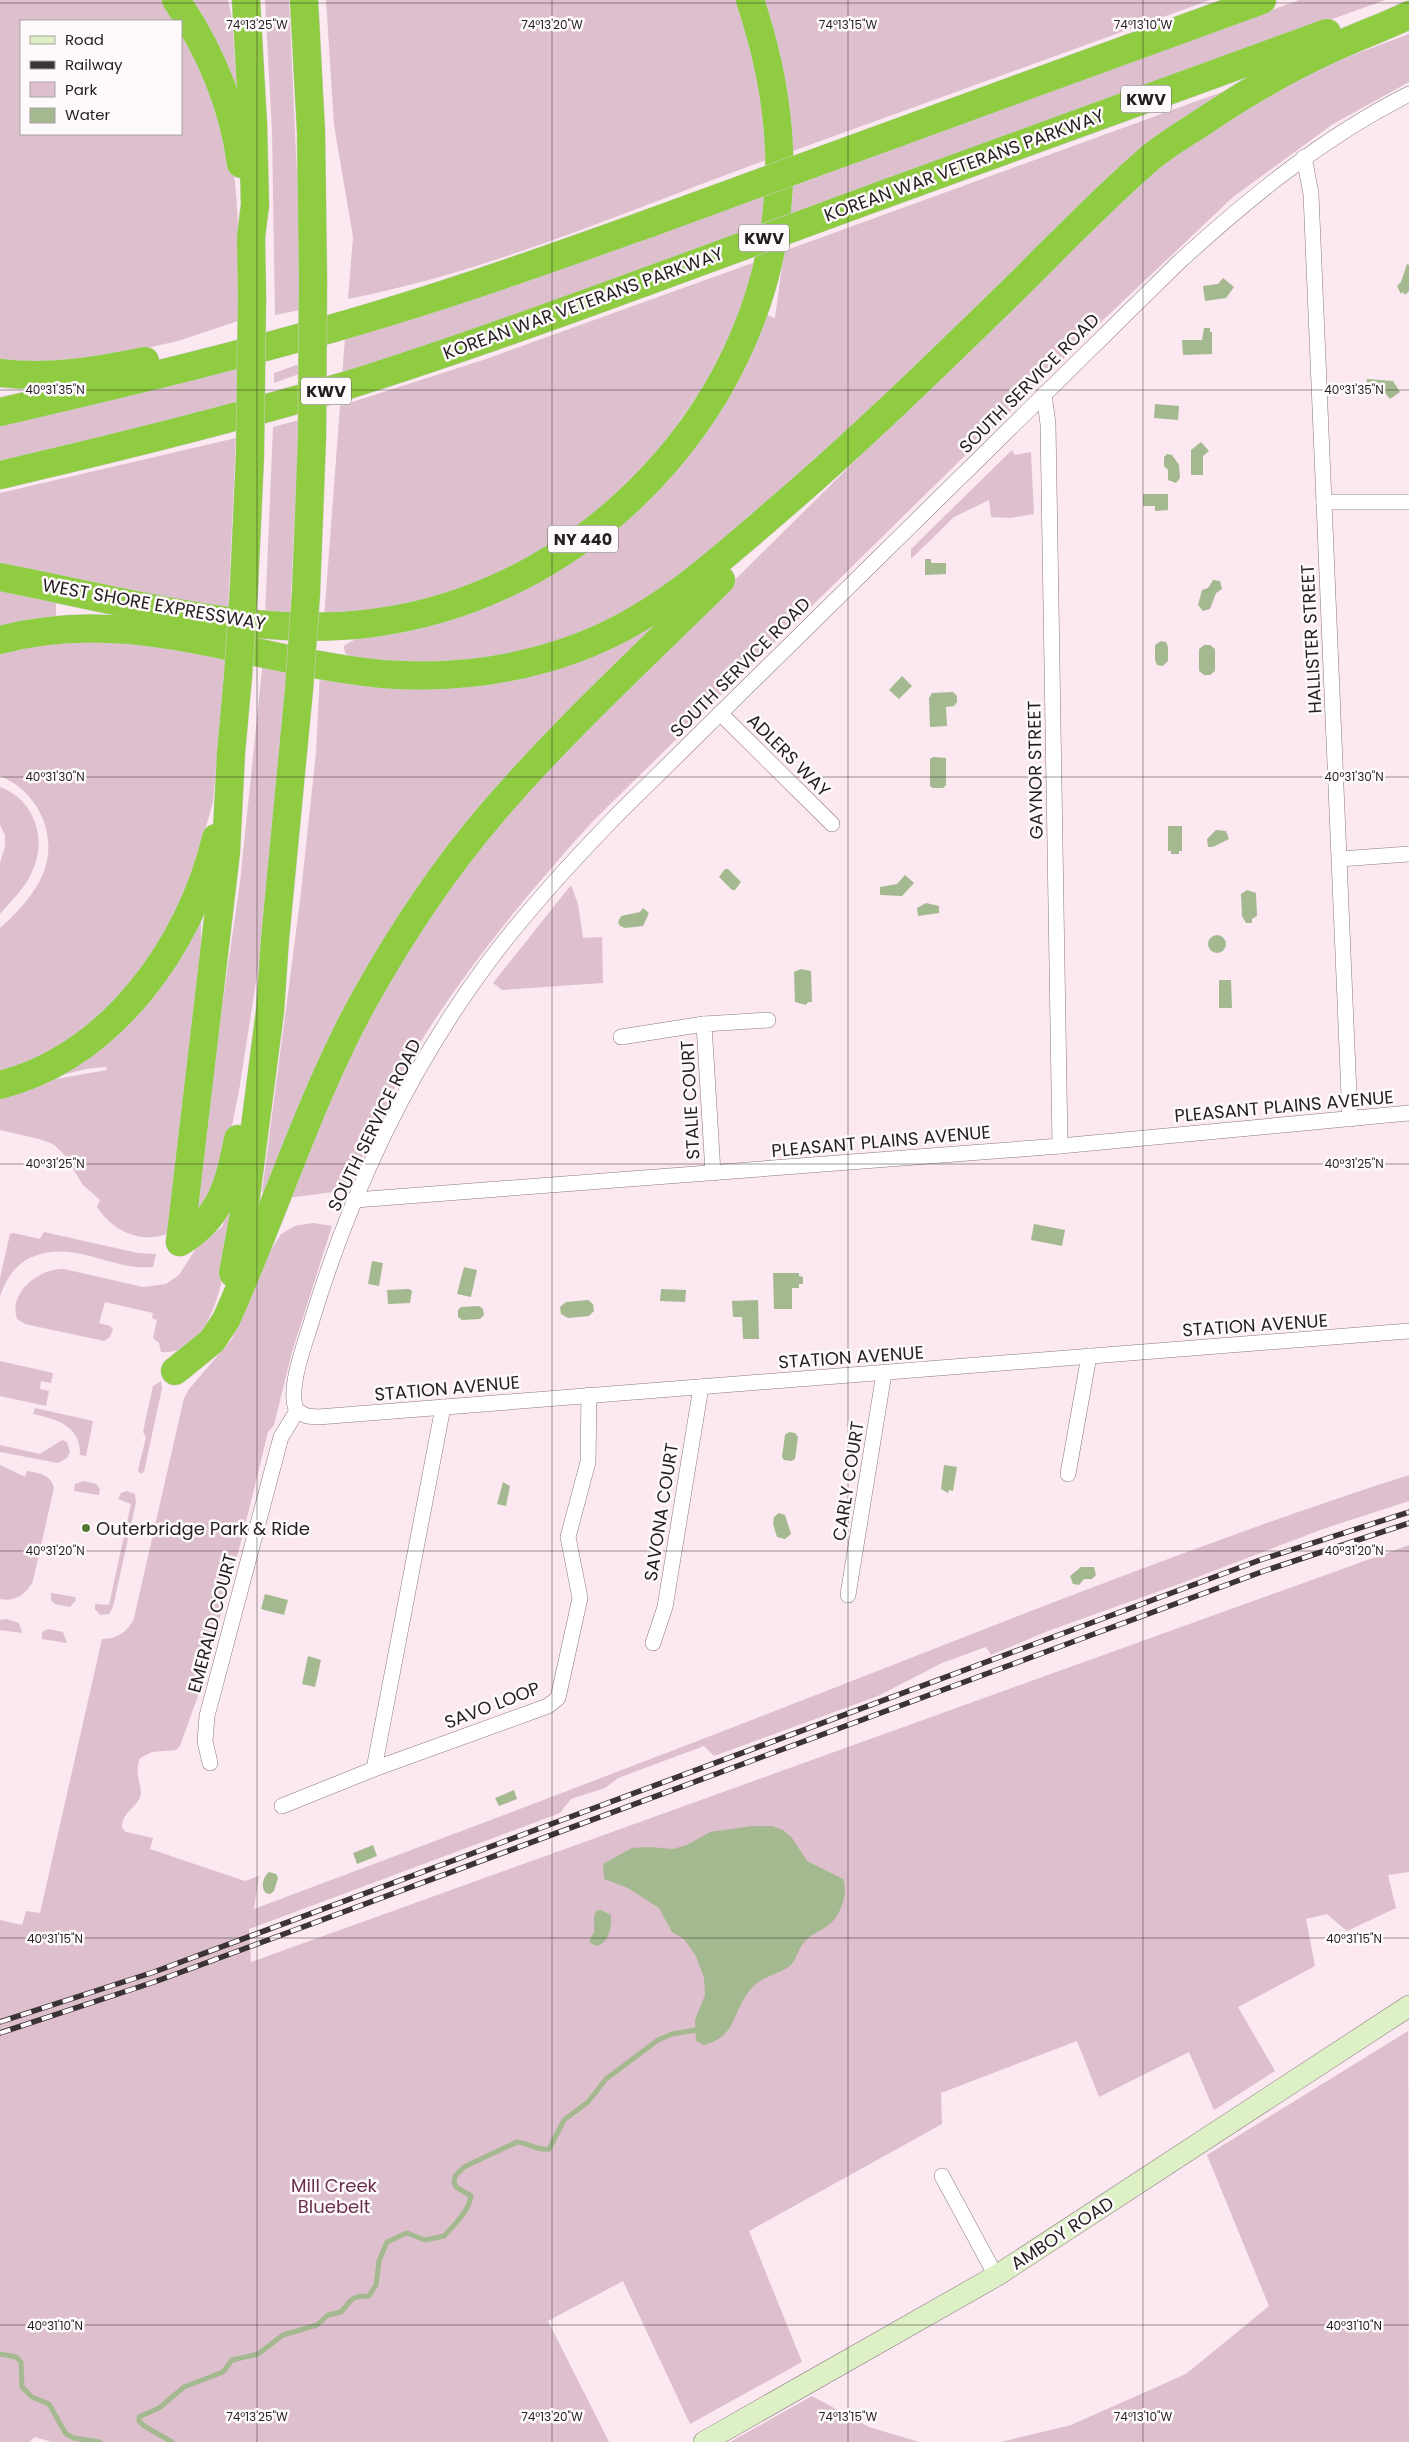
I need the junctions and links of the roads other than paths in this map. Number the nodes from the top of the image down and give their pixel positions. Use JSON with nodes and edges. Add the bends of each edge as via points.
{"nodes":[{"id":1,"x":176,"y":0,"type":"edge"},
{"id":2,"x":246,"y":0,"type":"edge"},
{"id":3,"x":304,"y":0,"type":"edge"},
{"id":4,"x":750,"y":0,"type":"edge"},
{"id":5,"x":1262,"y":0,"type":"edge"},
{"id":6,"x":1409,"y":4,"type":"edge"},
{"id":7,"x":1409,"y":15,"type":"edge"},
{"id":8,"x":1409,"y":94,"type":"edge"},
{"id":9,"x":1304,"y":157,"type":"junction"},
{"id":10,"x":251,"y":237,"type":"junction"},
{"id":11,"x":386,"y":312,"type":"junction"},
{"id":12,"x":0,"y":373,"type":"edge"},
{"id":13,"x":1044,"y":394,"type":"junction"},
{"id":14,"x":0,"y":412,"type":"edge"},
{"id":15,"x":828,"y":466,"type":"junction"},
{"id":16,"x":0,"y":475,"type":"edge"},
{"id":17,"x":1324,"y":502,"type":"junction"},
{"id":18,"x":1409,"y":502,"type":"edge"},
{"id":19,"x":0,"y":577,"type":"edge"},
{"id":20,"x":0,"y":640,"type":"edge"},
{"id":21,"x":720,"y":713,"type":"junction"},
{"id":22,"x":231,"y":753,"type":"junction"},
{"id":23,"x":832,"y":824,"type":"dead end"},
{"id":24,"x":1409,"y":854,"type":"edge"},
{"id":25,"x":1340,"y":859,"type":"junction"},
{"id":26,"x":275,"y":938,"type":"junction"},
{"id":27,"x":768,"y":1020,"type":"dead end"},
{"id":28,"x":704,"y":1024,"type":"junction"},
{"id":29,"x":621,"y":1037,"type":"dead end"},
{"id":30,"x":0,"y":1086,"type":"edge"},
{"id":31,"x":1409,"y":1113,"type":"edge"},
{"id":32,"x":1350,"y":1119,"type":"junction"},
{"id":33,"x":1060,"y":1146,"type":"junction"},
{"id":34,"x":713,"y":1174,"type":"junction"},
{"id":35,"x":355,"y":1200,"type":"junction"},
{"id":36,"x":1409,"y":1331,"type":"edge"},
{"id":37,"x":1089,"y":1356,"type":"junction"},
{"id":38,"x":884,"y":1373,"type":"junction"},
{"id":39,"x":701,"y":1387,"type":"junction"},
{"id":40,"x":589,"y":1395,"type":"junction"},
{"id":41,"x":443,"y":1407,"type":"junction"},
{"id":42,"x":297,"y":1411,"type":"junction"},
{"id":43,"x":1068,"y":1474,"type":"dead end"},
{"id":44,"x":848,"y":1595,"type":"dead end"},
{"id":45,"x":653,"y":1643,"type":"dead end"},
{"id":46,"x":210,"y":1763,"type":"dead end"},
{"id":47,"x":374,"y":1768,"type":"junction"},
{"id":48,"x":282,"y":1806,"type":"dead end"},
{"id":49,"x":1409,"y":2006,"type":"edge"},
{"id":50,"x":942,"y":2176,"type":"dead end"},
{"id":51,"x":996,"y":2276,"type":"junction"},
{"id":52,"x":704,"y":2442,"type":"edge"}],
"edges":[{"from":1,"to":10,"type":"highway","via":[[211,60],[231,112]]},
{"from":2,"to":10,"type":"highway","via":[[255,205]]},
{"from":3,"to":26,"type":"highway","bridge":true,"via":[[311,142],[312,437],[299,689]]},
{"from":4,"to":19,"type":"highway","name":"WEST SHORE EXPRESSWAY","number":"NY 440","via":[[771,75],[779,151],[773,234],[760,288],[730,367],[705,411],[652,478],[587,537],[542,566],[474,598],[397,619],[347,626],[295,626],[219,619]]},
{"from":5,"to":11,"type":"highway","bridge":true,"via":[[500,277]]},
{"from":6,"to":16,"type":"highway","name":"KOREAN WAR VETERANS PARKWAY","number":"KWV","bridge":true,"via":[[462,347],[340,387],[187,430]]},
{"from":7,"to":15,"type":"highway","via":[[1334,47],[1278,76],[1155,154]]},
{"from":8,"to":9,"type":"street","name":"SOUTH SERVICE ROAD"},
{"from":9,"to":13,"type":"street","name":"SOUTH SERVICE ROAD","via":[[1204,239]]},
{"from":9,"to":17,"type":"street","name":"HALLISTER STREET","via":[[1311,194]]},
{"from":10,"to":22,"type":"highway","bridge":true,"via":[[250,455]]},
{"from":11,"to":12,"type":"highway","via":[[89,371],[36,376]]},
{"from":11,"to":14,"type":"highway","via":[[178,371]]},
{"from":13,"to":21,"type":"street","name":"SOUTH SERVICE ROAD"},
{"from":13,"to":33,"type":"street","name":"GAYNOR STREET","via":[[1048,435]]},
{"from":15,"to":20,"type":"highway","via":[[670,600],[595,640],[521,664],[444,675],[384,674],[121,628],[54,629]]},
{"from":15,"to":26,"type":"highway","via":[[786,516],[537,763],[490,814],[446,872],[397,944],[348,1031],[305,1125],[226,1320],[212,1341],[184,1363],[220,1311],[237,1256],[269,1021]]},
{"from":17,"to":18,"type":"street"},
{"from":17,"to":25,"type":"street","name":"HALLISTER STREET"},
{"from":21,"to":23,"type":"street","name":"ADLERS WAY"},
{"from":21,"to":35,"type":"street","name":"SOUTH SERVICE ROAD","via":[[558,877],[484,968],[415,1077]]},
{"from":22,"to":26,"type":"highway","via":[[230,815],[180,1242],[214,1213],[227,1187]]},
{"from":22,"to":30,"type":"highway","via":[[218,830],[209,860],[188,916],[159,967],[121,1011],[79,1048],[42,1070]]},
{"from":24,"to":25,"type":"street"},
{"from":25,"to":32,"type":"street","name":"HALLISTER STREET"},
{"from":27,"to":28,"type":"street","name":"STALIE COURT"},
{"from":28,"to":29,"type":"street","name":"STALIE COURT"},
{"from":28,"to":34,"type":"street","name":"STALIE COURT"},
{"from":31,"to":32,"type":"street","name":"PLEASANT PLAINS AVENUE"},
{"from":32,"to":33,"type":"street","name":"PLEASANT PLAINS AVENUE"},
{"from":33,"to":34,"type":"street","name":"PLEASANT PLAINS AVENUE"},
{"from":34,"to":35,"type":"street","name":"PLEASANT PLAINS AVENUE"},
{"from":35,"to":42,"type":"street","name":"SOUTH SERVICE ROAD","via":[[310,1327],[292,1395]]},
{"from":36,"to":37,"type":"street","name":"STATION AVENUE"},
{"from":37,"to":38,"type":"street","name":"STATION AVENUE"},
{"from":37,"to":43,"type":"street"},
{"from":38,"to":39,"type":"street","name":"STATION AVENUE"},
{"from":38,"to":44,"type":"street","name":"CARLY COURT"},
{"from":39,"to":40,"type":"street","name":"STATION AVENUE"},
{"from":39,"to":45,"type":"street","name":"SAVONA COURT","via":[[665,1607]]},
{"from":40,"to":41,"type":"street","name":"STATION AVENUE"},
{"from":40,"to":47,"type":"street","name":"SAVO LOOP","via":[[588,1462],[568,1537],[580,1598],[558,1698],[548,1706]]},
{"from":41,"to":42,"type":"street","name":"STATION AVENUE","via":[[318,1417]]},
{"from":41,"to":47,"type":"street"},
{"from":42,"to":46,"type":"street","name":"EMERALD COURT","via":[[281,1437],[207,1716],[205,1741]]},
{"from":47,"to":48,"type":"street","name":"SAVO LOOP"},
{"from":49,"to":51,"type":"main road","name":"AMBOY ROAD"},
{"from":50,"to":51,"type":"street"},
{"from":51,"to":52,"type":"main road","name":"AMBOY ROAD"}]}
